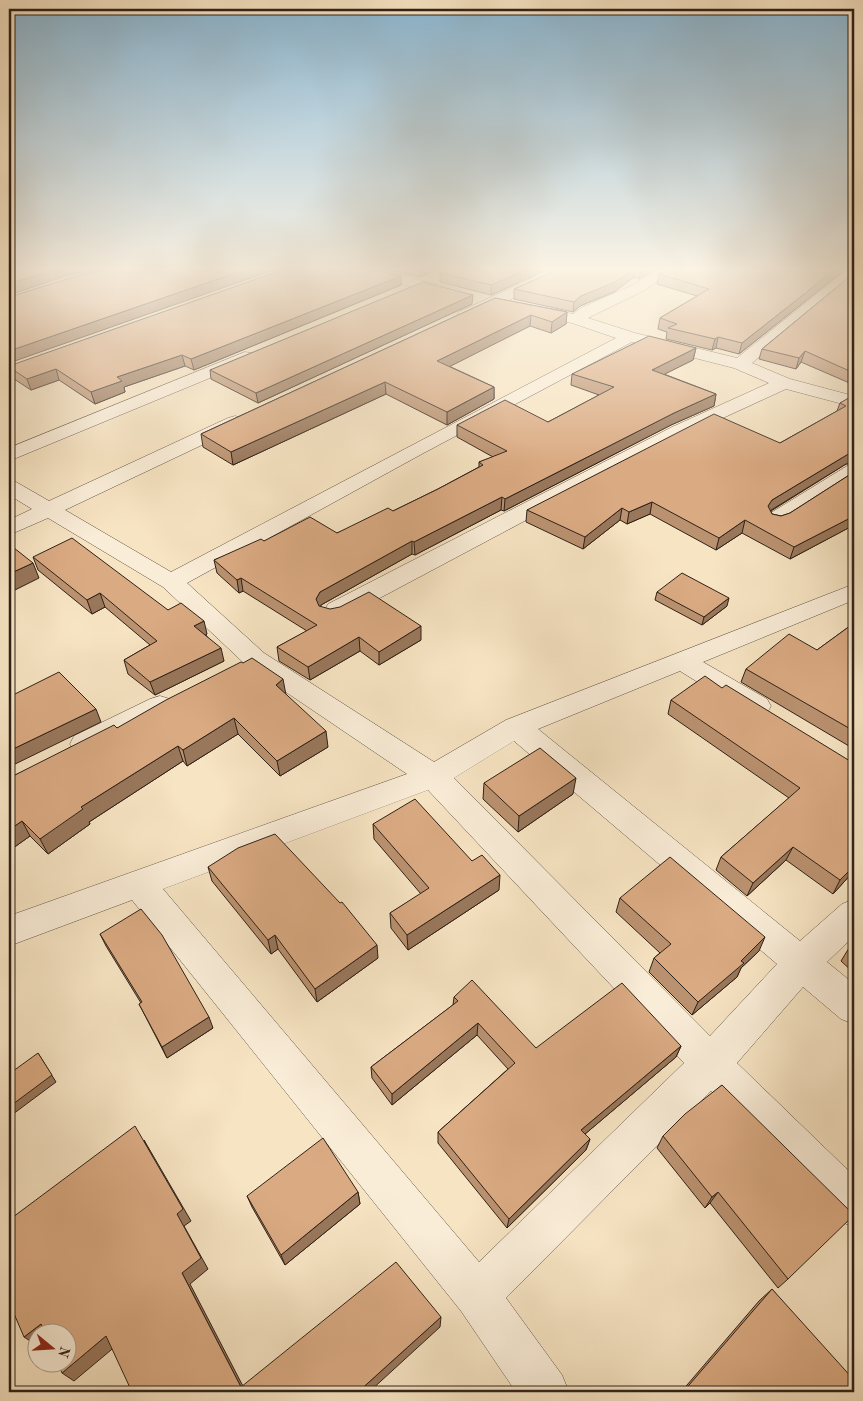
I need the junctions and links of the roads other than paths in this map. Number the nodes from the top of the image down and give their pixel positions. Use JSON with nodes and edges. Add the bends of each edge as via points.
{"nodes":[{"id":1,"x":619,"y":333,"type":"edge"},
{"id":2,"x":777,"y":333,"type":"edge"},
{"id":3,"x":630,"y":337,"type":"junction"},
{"id":4,"x":261,"y":351,"type":"edge"},
{"id":5,"x":740,"y":364,"type":"junction"},
{"id":6,"x":784,"y":383,"type":"junction"},
{"id":7,"x":854,"y":402,"type":"edge"},
{"id":8,"x":248,"y":416,"type":"edge"},
{"id":9,"x":9,"y":455,"type":"edge"},
{"id":10,"x":854,"y":470,"type":"edge"},
{"id":11,"x":9,"y":486,"type":"edge"},
{"id":12,"x":49,"y":508,"type":"junction"},
{"id":13,"x":777,"y":519,"type":"edge"},
{"id":14,"x":9,"y":528,"type":"edge"},
{"id":15,"x":171,"y":582,"type":"junction"},
{"id":16,"x":854,"y":591,"type":"edge"},
{"id":17,"x":331,"y":613,"type":"edge"},
{"id":18,"x":681,"y":660,"type":"junction"},
{"id":19,"x":185,"y":694,"type":"edge"},
{"id":20,"x":780,"y":720,"type":"edge"},
{"id":21,"x":516,"y":726,"type":"junction"},
{"id":22,"x":62,"y":755,"type":"edge"},
{"id":23,"x":433,"y":776,"type":"junction"},
{"id":24,"x":138,"y":883,"type":"junction"},
{"id":25,"x":854,"y":914,"type":"edge"},
{"id":26,"x":9,"y":931,"type":"edge"},
{"id":27,"x":801,"y":963,"type":"junction"},
{"id":28,"x":854,"y":1006,"type":"edge"},
{"id":29,"x":710,"y":1064,"type":"junction"},
{"id":30,"x":854,"y":1206,"type":"edge"},
{"id":31,"x":477,"y":1295,"type":"junction"},
{"id":32,"x":545,"y":1392,"type":"edge"}],
"edges":[{"from":1,"to":3,"type":"street"},
{"from":2,"to":5,"type":"street"},
{"from":3,"to":5,"type":"street"},
{"from":3,"to":15,"type":"street"},
{"from":4,"to":9,"type":"street"},
{"from":5,"to":6,"type":"street"},
{"from":6,"to":7,"type":"street"},
{"from":6,"to":17,"type":"street","via":[[679,431]]},
{"from":8,"to":12,"type":"street"},
{"from":10,"to":13,"type":"street"},
{"from":11,"to":12,"type":"street"},
{"from":12,"to":14,"type":"street"},
{"from":12,"to":15,"type":"street"},
{"from":15,"to":23,"type":"street","via":[[242,665]]},
{"from":16,"to":18,"type":"street"},
{"from":18,"to":20,"type":"street"},
{"from":18,"to":21,"type":"street"},
{"from":19,"to":22,"type":"street"},
{"from":21,"to":23,"type":"street"},
{"from":21,"to":27,"type":"street"},
{"from":23,"to":24,"type":"street"},
{"from":23,"to":29,"type":"street"},
{"from":24,"to":26,"type":"street"},
{"from":24,"to":31,"type":"street"},
{"from":25,"to":27,"type":"street"},
{"from":27,"to":28,"type":"street"},
{"from":27,"to":29,"type":"street"},
{"from":29,"to":30,"type":"street"},
{"from":29,"to":31,"type":"street"},
{"from":31,"to":32,"type":"street"}]}
